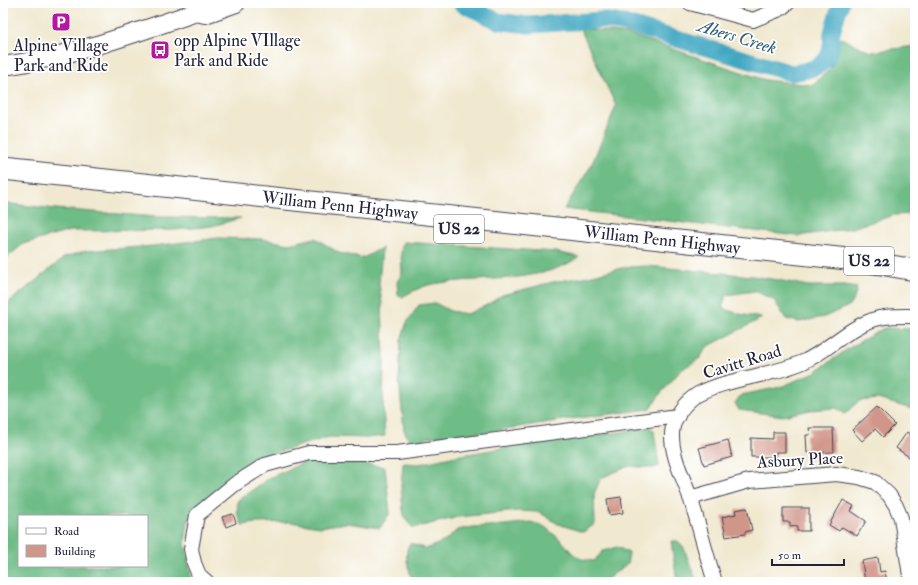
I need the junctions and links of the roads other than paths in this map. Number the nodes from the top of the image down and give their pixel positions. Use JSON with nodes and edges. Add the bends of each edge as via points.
{"nodes":[{"id":1,"x":236,"y":3,"type":"edge"},
{"id":2,"x":690,"y":3,"type":"edge"},
{"id":3,"x":788,"y":3,"type":"edge"},
{"id":4,"x":205,"y":14,"type":"junction"},
{"id":5,"x":3,"y":66,"type":"edge"},
{"id":6,"x":3,"y":77,"type":"edge"},
{"id":7,"x":3,"y":169,"type":"edge"},
{"id":8,"x":3,"y":182,"type":"edge"},
{"id":9,"x":915,"y":270,"type":"edge"},
{"id":10,"x":915,"y":282,"type":"edge"},
{"id":11,"x":915,"y":316,"type":"edge"},
{"id":12,"x":678,"y":416,"type":"junction"},
{"id":13,"x":690,"y":498,"type":"junction"},
{"id":14,"x":207,"y":582,"type":"edge"},
{"id":15,"x":715,"y":582,"type":"edge"},
{"id":16,"x":911,"y":582,"type":"edge"}],
"edges":[{"from":1,"to":4,"type":"main road"},
{"from":2,"to":3,"type":"street","via":[[753,20]]},
{"from":4,"to":5,"type":"main road","via":[[196,12],[94,47]]},
{"from":4,"to":6,"type":"main road","via":[[201,22],[97,58]]},
{"from":7,"to":9,"type":"highway","name":"William Penn Highway","number":"US 22","via":[[857,260]]},
{"from":8,"to":10,"type":"highway","name":"William Penn Highway","number":"US 22","via":[[856,272]]},
{"from":11,"to":12,"type":"street","name":"Cavitt Road","via":[[886,317],[868,321],[803,362],[722,385],[698,395],[690,400]]},
{"from":12,"to":13,"type":"street","name":"Cavitt Road","via":[[674,425],[673,443]]},
{"from":12,"to":14,"type":"street","via":[[396,453],[309,453],[265,465],[235,484],[197,515],[191,549],[199,575]]},
{"from":13,"to":15,"type":"street","name":"Cavitt Road"},
{"from":13,"to":16,"type":"street","name":"Asbury Place","via":[[749,481],[836,474],[875,482],[889,495],[901,518]]}]}
